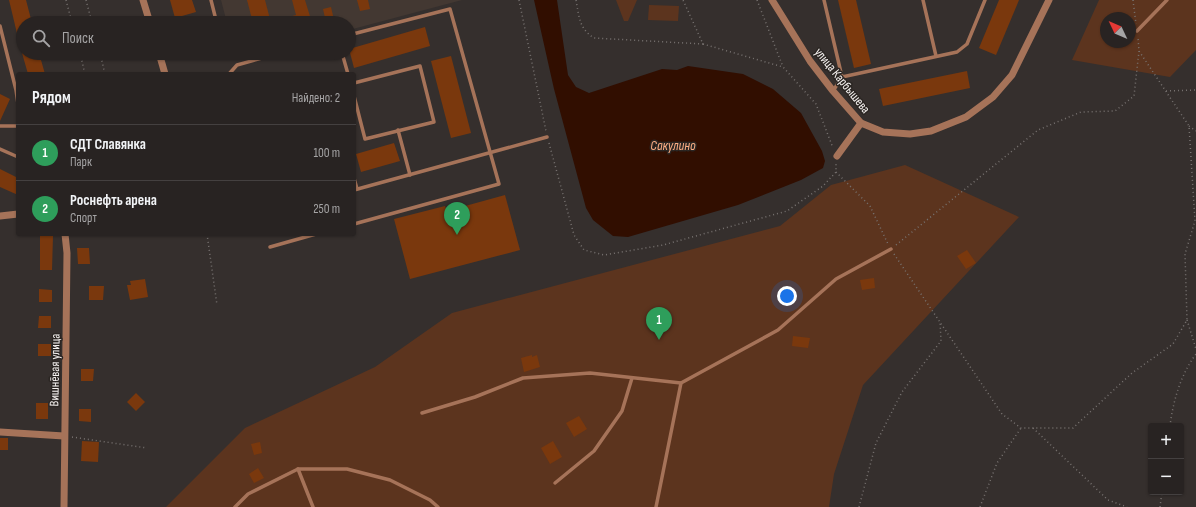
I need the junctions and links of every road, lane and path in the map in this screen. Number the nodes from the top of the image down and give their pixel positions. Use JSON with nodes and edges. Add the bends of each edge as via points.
{"nodes":[{"id":1,"x":66,"y":0,"type":"edge"},
{"id":2,"x":86,"y":0,"type":"edge"},
{"id":3,"x":143,"y":0,"type":"edge"},
{"id":4,"x":211,"y":0,"type":"edge"},
{"id":5,"x":519,"y":0,"type":"edge"},
{"id":6,"x":576,"y":0,"type":"edge"},
{"id":7,"x":683,"y":0,"type":"edge"},
{"id":8,"x":757,"y":0,"type":"edge"},
{"id":9,"x":772,"y":0,"type":"edge"},
{"id":10,"x":824,"y":0,"type":"edge"},
{"id":11,"x":924,"y":0,"type":"edge"},
{"id":12,"x":986,"y":0,"type":"edge"},
{"id":13,"x":1049,"y":0,"type":"edge"},
{"id":14,"x":1134,"y":0,"type":"edge"},
{"id":15,"x":1167,"y":0,"type":"edge"},
{"id":16,"x":70,"y":16,"type":"edge"},
{"id":17,"x":90,"y":16,"type":"edge"},
{"id":18,"x":148,"y":16,"type":"edge"},
{"id":19,"x":215,"y":16,"type":"edge"},
{"id":20,"x":0,"y":26,"type":"edge"},
{"id":21,"x":1137,"y":31,"type":"junction"},
{"id":22,"x":356,"y":32,"type":"edge"},
{"id":23,"x":703,"y":44,"type":"junction"},
{"id":24,"x":1139,"y":51,"type":"junction"},
{"id":25,"x":936,"y":56,"type":"junction"},
{"id":26,"x":82,"y":60,"type":"edge"},
{"id":27,"x":102,"y":60,"type":"edge"},
{"id":28,"x":161,"y":60,"type":"edge"},
{"id":29,"x":255,"y":60,"type":"edge"},
{"id":30,"x":344,"y":60,"type":"edge"},
{"id":31,"x":783,"y":67,"type":"junction"},
{"id":32,"x":85,"y":72,"type":"edge"},
{"id":33,"x":105,"y":72,"type":"edge"},
{"id":34,"x":164,"y":72,"type":"edge"},
{"id":35,"x":230,"y":72,"type":"edge"},
{"id":36,"x":347,"y":72,"type":"edge"},
{"id":37,"x":842,"y":76,"type":"junction"},
{"id":38,"x":356,"y":82,"type":"edge"},
{"id":39,"x":16,"y":90,"type":"edge"},
{"id":40,"x":1196,"y":90,"type":"edge"},
{"id":41,"x":833,"y":91,"type":"junction"},
{"id":42,"x":1166,"y":91,"type":"junction"},
{"id":43,"x":356,"y":106,"type":"edge"},
{"id":44,"x":861,"y":123,"type":"junction"},
{"id":45,"x":0,"y":126,"type":"edge"},
{"id":46,"x":16,"y":126,"type":"edge"},
{"id":47,"x":1189,"y":126,"type":"junction"},
{"id":48,"x":398,"y":130,"type":"junction"},
{"id":49,"x":1196,"y":131,"type":"edge"},
{"id":50,"x":547,"y":137,"type":"junction"},
{"id":51,"x":0,"y":149,"type":"edge"},
{"id":52,"x":491,"y":153,"type":"junction"},
{"id":53,"x":16,"y":156,"type":"edge"},
{"id":54,"x":836,"y":156,"type":"junction"},
{"id":55,"x":410,"y":175,"type":"junction"},
{"id":56,"x":356,"y":190,"type":"edge"},
{"id":57,"x":16,"y":214,"type":"edge"},
{"id":58,"x":0,"y":216,"type":"edge"},
{"id":59,"x":356,"y":223,"type":"edge"},
{"id":60,"x":65,"y":236,"type":"edge"},
{"id":61,"x":207,"y":236,"type":"edge"},
{"id":62,"x":309,"y":236,"type":"edge"},
{"id":63,"x":270,"y":247,"type":"dead end"},
{"id":64,"x":891,"y":249,"type":"joint"},
{"id":65,"x":217,"y":305,"type":"dead end"},
{"id":66,"x":1187,"y":320,"type":"junction"},
{"id":67,"x":1196,"y":349,"type":"edge"},
{"id":68,"x":1196,"y":354,"type":"edge"},
{"id":69,"x":632,"y":378,"type":"junction"},
{"id":70,"x":681,"y":383,"type":"junction"},
{"id":71,"x":422,"y":413,"type":"dead end"},
{"id":72,"x":1170,"y":423,"type":"edge"},
{"id":73,"x":1021,"y":428,"type":"junction"},
{"id":74,"x":1033,"y":428,"type":"junction"},
{"id":75,"x":0,"y":432,"type":"edge"},
{"id":76,"x":64,"y":436,"type":"junction"},
{"id":77,"x":147,"y":448,"type":"dead end"},
{"id":78,"x":298,"y":469,"type":"junction"},
{"id":79,"x":555,"y":483,"type":"dead end"},
{"id":80,"x":1162,"y":495,"type":"edge"},
{"id":81,"x":64,"y":507,"type":"edge"},
{"id":82,"x":235,"y":507,"type":"edge"},
{"id":83,"x":313,"y":507,"type":"edge"},
{"id":84,"x":438,"y":507,"type":"edge"},
{"id":85,"x":656,"y":507,"type":"edge"},
{"id":86,"x":859,"y":507,"type":"edge"},
{"id":87,"x":980,"y":507,"type":"edge"},
{"id":88,"x":1126,"y":507,"type":"edge"},
{"id":89,"x":1160,"y":507,"type":"edge"}],
"edges":[{"from":1,"to":16,"type":"path"},
{"from":2,"to":17,"type":"path"},
{"from":3,"to":18,"type":"street"},
{"from":4,"to":19,"type":"lane"},
{"from":5,"to":50,"type":"path"},
{"from":6,"to":23,"type":"path","via":[[581,26],[586,34],[594,38]]},
{"from":7,"to":23,"type":"path"},
{"from":8,"to":31,"type":"path"},
{"from":9,"to":41,"type":"street","name":"улица Карбышева","via":[[810,61]]},
{"from":10,"to":37,"type":"lane"},
{"from":11,"to":25,"type":"lane"},
{"from":12,"to":25,"type":"lane","via":[[967,44],[957,52]]},
{"from":13,"to":44,"type":"street","name":"улица Карбышева","via":[[1012,75],[993,97],[966,117],[931,131],[910,134],[883,132]]},
{"from":14,"to":21,"type":"path"},
{"from":15,"to":21,"type":"lane"},
{"from":20,"to":39,"type":"lane"},
{"from":21,"to":24,"type":"path"},
{"from":22,"to":52,"type":"lane","via":[[450,9]]},
{"from":23,"to":31,"type":"path"},
{"from":24,"to":42,"type":"path"},
{"from":24,"to":64,"type":"path","via":[[1134,96],[1115,112],[1081,112],[1038,130]]},
{"from":25,"to":37,"type":"lane"},
{"from":26,"to":32,"type":"path"},
{"from":27,"to":33,"type":"path"},
{"from":28,"to":34,"type":"street"},
{"from":29,"to":35,"type":"lane","via":[[237,65]]},
{"from":30,"to":36,"type":"lane"},
{"from":31,"to":54,"type":"path","via":[[816,104]]},
{"from":37,"to":41,"type":"lane"},
{"from":38,"to":48,"type":"lane","via":[[420,66],[434,122]]},
{"from":40,"to":42,"type":"path"},
{"from":41,"to":44,"type":"street","name":"улица Карбышева"},
{"from":42,"to":47,"type":"path"},
{"from":43,"to":48,"type":"lane","via":[[365,139]]},
{"from":44,"to":54,"type":"street"},
{"from":45,"to":46,"type":"lane"},
{"from":47,"to":49,"type":"path"},
{"from":47,"to":66,"type":"path","via":[[1195,221],[1185,254]]},
{"from":48,"to":55,"type":"lane"},
{"from":50,"to":52,"type":"lane"},
{"from":50,"to":54,"type":"path","via":[[574,236],[584,250],[604,254],[663,245],[787,211],[824,186],[836,172]]},
{"from":51,"to":53,"type":"lane"},
{"from":52,"to":55,"type":"lane"},
{"from":52,"to":59,"type":"lane","via":[[499,184]]},
{"from":55,"to":56,"type":"lane"},
{"from":57,"to":58,"type":"street"},
{"from":60,"to":76,"type":"street","name":"Вишнёвая улица"},
{"from":61,"to":65,"type":"path"},
{"from":62,"to":63,"type":"lane"},
{"from":64,"to":70,"type":"lane","via":[[836,279],[778,330]]},
{"from":66,"to":67,"type":"path"},
{"from":66,"to":74,"type":"path","via":[[1173,344],[1132,373],[1073,428]]},
{"from":68,"to":72,"type":"path","via":[[1188,364],[1172,408]]},
{"from":69,"to":70,"type":"lane"},
{"from":69,"to":71,"type":"lane","via":[[590,373],[524,378],[475,397]]},
{"from":69,"to":79,"type":"lane","via":[[622,411],[594,451]]},
{"from":70,"to":85,"type":"lane"},
{"from":73,"to":74,"type":"path"},
{"from":73,"to":86,"type":"path","via":[[1002,414],[940,319],[942,341],[902,392],[876,444]]},
{"from":73,"to":87,"type":"path","via":[[997,463]]},
{"from":74,"to":88,"type":"path","via":[[1108,500]]},
{"from":75,"to":76,"type":"street"},
{"from":76,"to":77,"type":"path"},
{"from":76,"to":81,"type":"street","name":"Вишнёвая улица"},
{"from":78,"to":82,"type":"lane","via":[[248,494]]},
{"from":78,"to":83,"type":"lane"},
{"from":78,"to":84,"type":"lane","via":[[346,469],[390,480],[430,500]]},
{"from":80,"to":89,"type":"path"}]}
